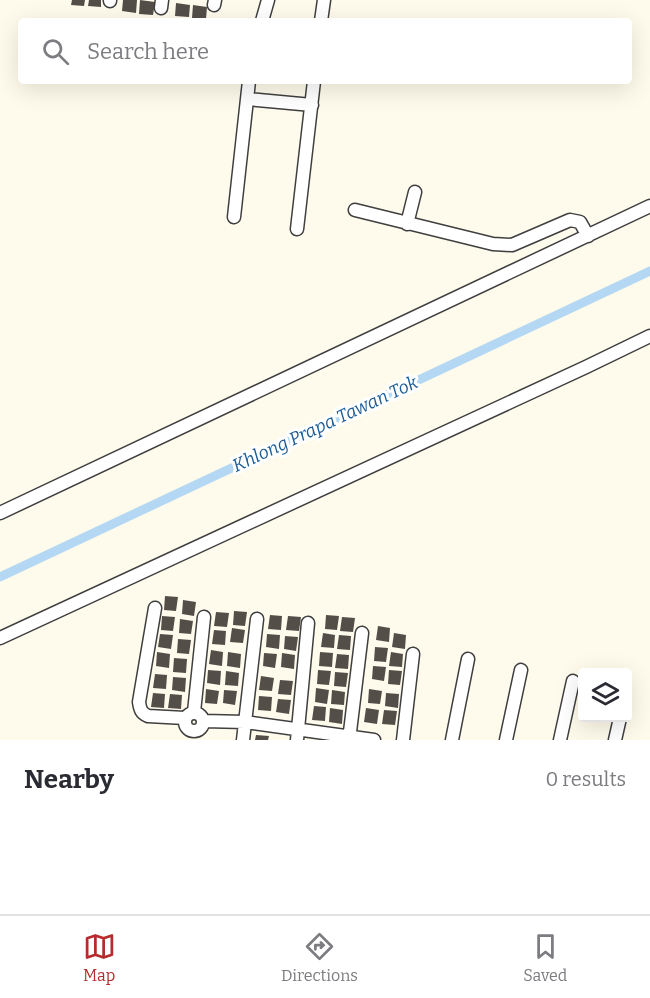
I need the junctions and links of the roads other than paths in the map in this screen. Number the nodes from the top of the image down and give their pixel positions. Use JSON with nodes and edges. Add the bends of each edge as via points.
{"nodes":[{"id":1,"x":268,"y":0,"type":"edge"},
{"id":2,"x":324,"y":0,"type":"edge"},
{"id":3,"x":263,"y":18,"type":"edge"},
{"id":4,"x":321,"y":18,"type":"edge"},
{"id":5,"x":248,"y":84,"type":"edge"},
{"id":6,"x":314,"y":84,"type":"edge"},
{"id":7,"x":246,"y":99,"type":"junction"},
{"id":8,"x":312,"y":105,"type":"junction"},
{"id":9,"x":415,"y":192,"type":"dead end"},
{"id":10,"x":650,"y":206,"type":"edge"},
{"id":11,"x":355,"y":210,"type":"dead end"},
{"id":12,"x":234,"y":217,"type":"dead end"},
{"id":13,"x":407,"y":224,"type":"junction"},
{"id":14,"x":297,"y":229,"type":"dead end"},
{"id":15,"x":588,"y":236,"type":"junction"},
{"id":16,"x":650,"y":336,"type":"edge"},
{"id":17,"x":0,"y":513,"type":"edge"},
{"id":18,"x":155,"y":608,"type":"dead end"},
{"id":19,"x":204,"y":617,"type":"dead end"},
{"id":20,"x":257,"y":619,"type":"dead end"},
{"id":21,"x":308,"y":623,"type":"dead end"},
{"id":22,"x":362,"y":633,"type":"dead end"},
{"id":23,"x":0,"y":638,"type":"edge"},
{"id":24,"x":413,"y":654,"type":"dead end"},
{"id":25,"x":468,"y":659,"type":"dead end"},
{"id":26,"x":521,"y":670,"type":"dead end"},
{"id":27,"x":573,"y":681,"type":"dead end"},
{"id":28,"x":190,"y":715,"type":"junction"},
{"id":29,"x":204,"y":721,"type":"junction"},
{"id":30,"x":245,"y":722,"type":"junction"},
{"id":31,"x":619,"y":722,"type":"edge"},
{"id":32,"x":297,"y":734,"type":"edge"},
{"id":33,"x":191,"y":735,"type":"edge"},
{"id":34,"x":350,"y":738,"type":"edge"},
{"id":35,"x":243,"y":740,"type":"edge"},
{"id":36,"x":374,"y":740,"type":"edge"},
{"id":37,"x":403,"y":740,"type":"edge"},
{"id":38,"x":452,"y":740,"type":"edge"},
{"id":39,"x":506,"y":740,"type":"edge"},
{"id":40,"x":560,"y":740,"type":"edge"},
{"id":41,"x":615,"y":740,"type":"edge"}],
"edges":[{"from":1,"to":3,"type":"street"},
{"from":2,"to":4,"type":"street"},
{"from":5,"to":7,"type":"street"},
{"from":6,"to":8,"type":"street"},
{"from":7,"to":8,"type":"street"},
{"from":7,"to":12,"type":"street"},
{"from":8,"to":14,"type":"street"},
{"from":9,"to":13,"type":"street"},
{"from":10,"to":15,"type":"street"},
{"from":11,"to":13,"type":"street"},
{"from":13,"to":15,"type":"street","via":[[505,245],[519,243],[570,220],[580,222]]},
{"from":15,"to":17,"type":"street"},
{"from":16,"to":23,"type":"street"},
{"from":18,"to":28,"type":"street","via":[[140,709],[148,716]]},
{"from":19,"to":28,"type":"street"},
{"from":20,"to":30,"type":"street"},
{"from":21,"to":32,"type":"street"},
{"from":22,"to":34,"type":"street"},
{"from":24,"to":37,"type":"street"},
{"from":25,"to":38,"type":"street"},
{"from":26,"to":39,"type":"street"},
{"from":27,"to":40,"type":"street"},
{"from":28,"to":29,"type":"street","via":[[201,714]]},
{"from":28,"to":33,"type":"street","via":[[186,726]]},
{"from":29,"to":30,"type":"street"},
{"from":29,"to":33,"type":"street"},
{"from":30,"to":32,"type":"street"},
{"from":30,"to":35,"type":"street"},
{"from":31,"to":41,"type":"street"},
{"from":32,"to":34,"type":"street"},
{"from":34,"to":36,"type":"street"}]}
